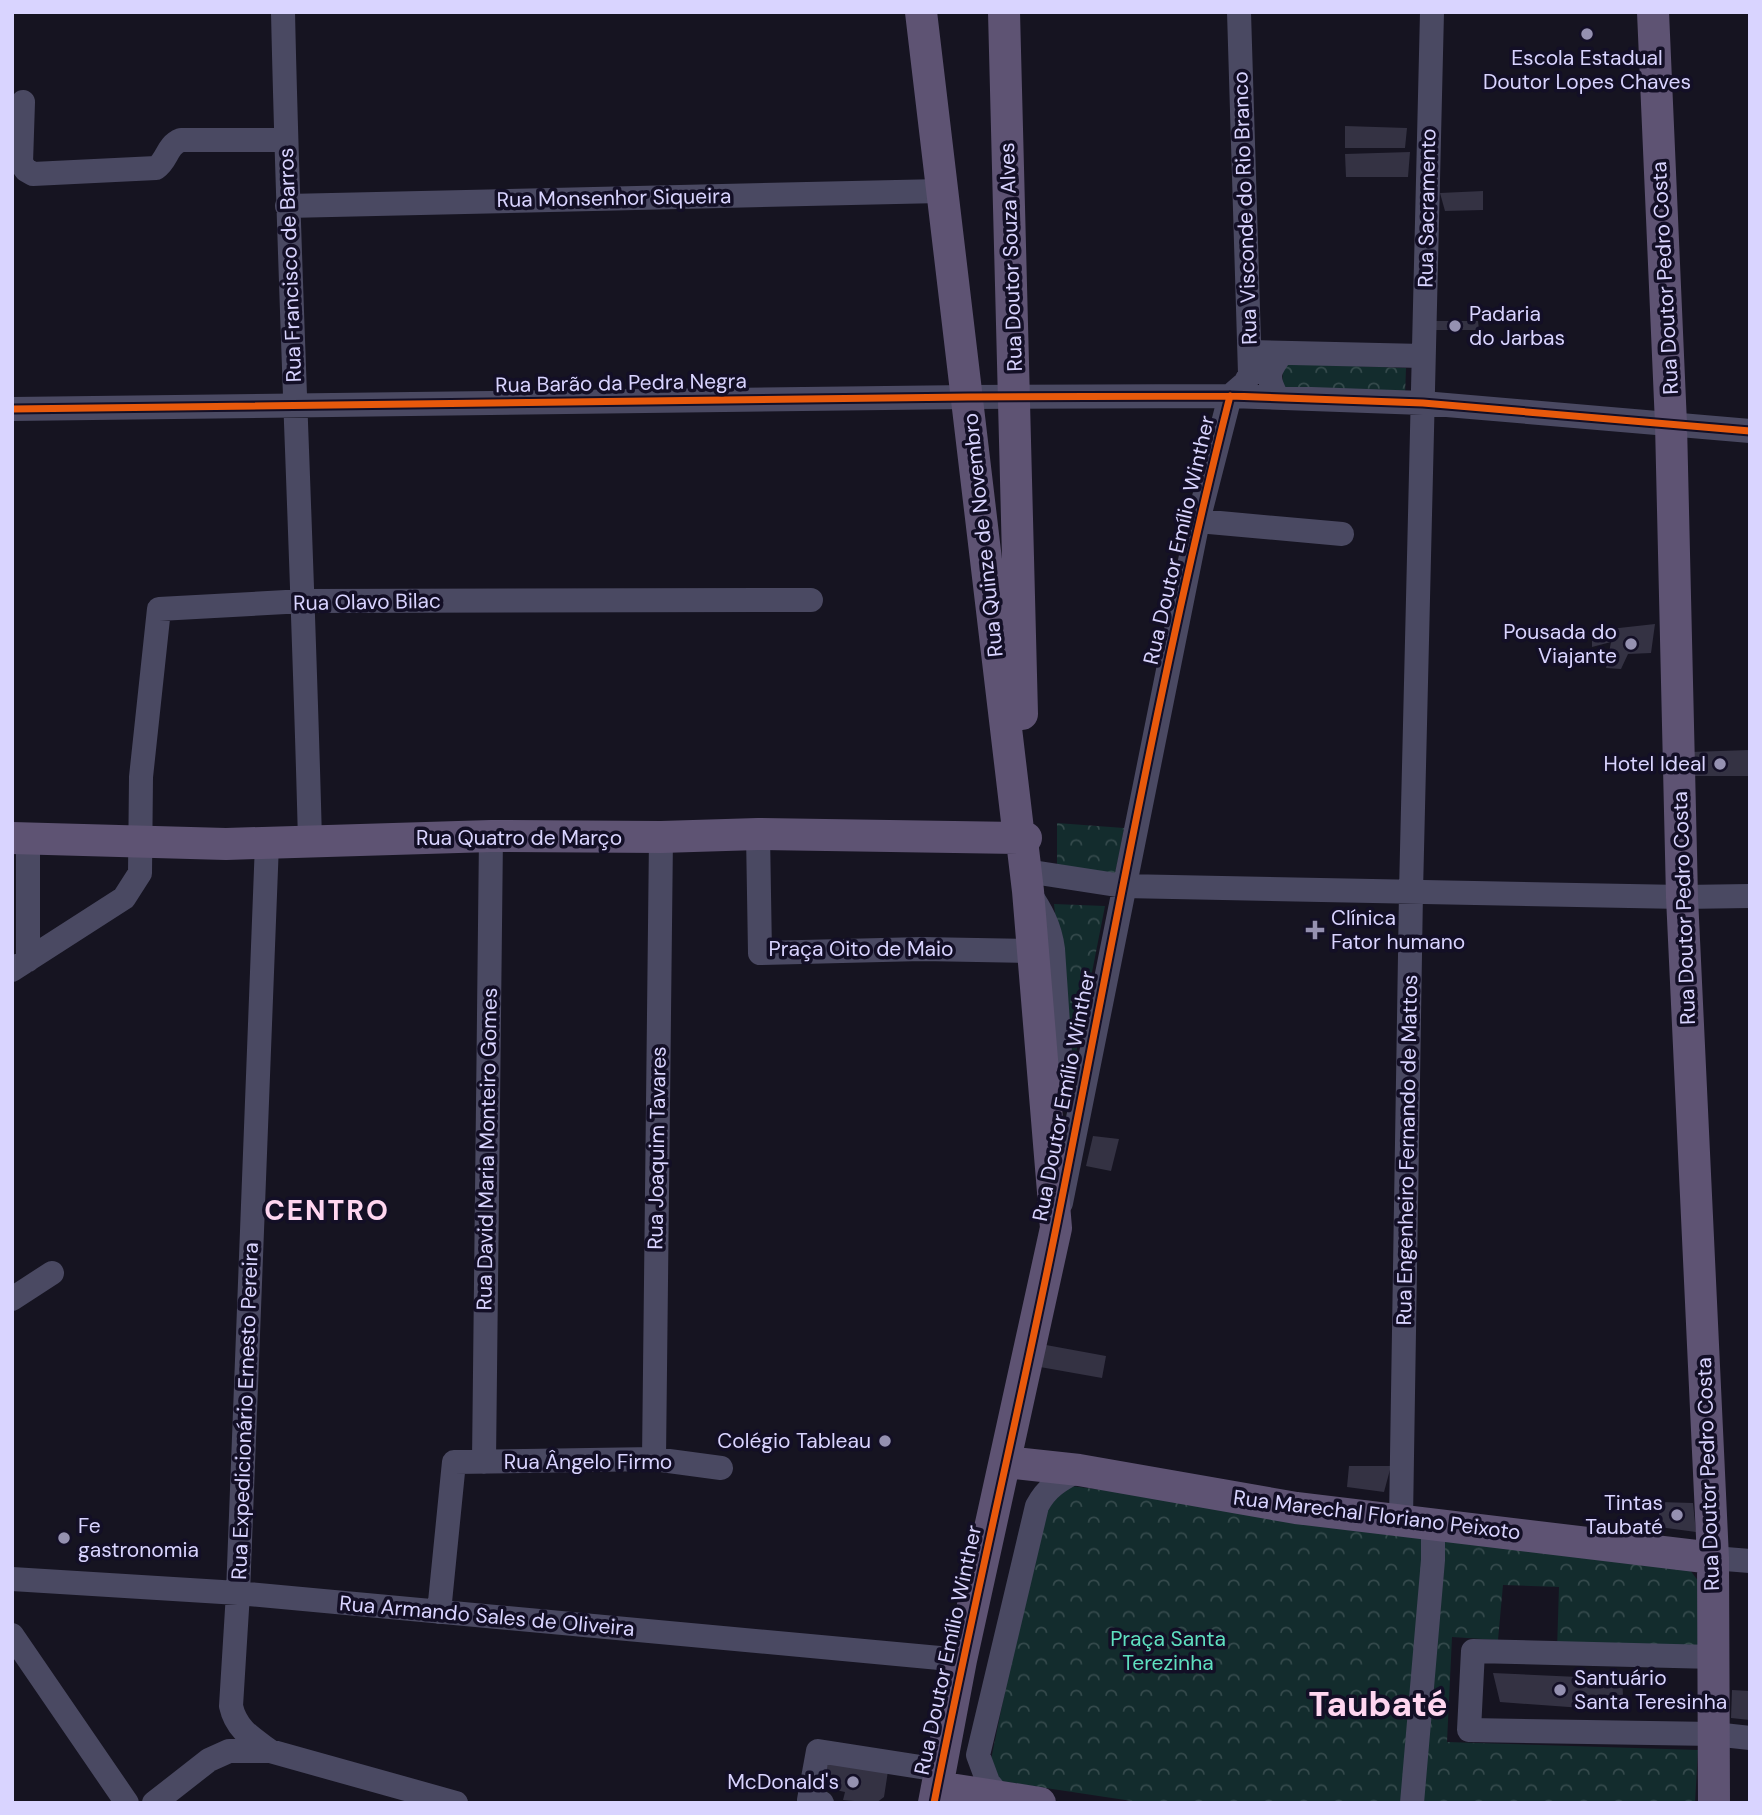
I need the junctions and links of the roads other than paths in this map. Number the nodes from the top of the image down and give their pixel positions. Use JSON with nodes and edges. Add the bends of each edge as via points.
{"nodes":[{"id":1,"x":283,"y":12,"type":"edge"},
{"id":2,"x":921,"y":12,"type":"edge"},
{"id":3,"x":1004,"y":12,"type":"edge"},
{"id":4,"x":1239,"y":12,"type":"edge"},
{"id":5,"x":1432,"y":12,"type":"edge"},
{"id":6,"x":1653,"y":12,"type":"edge"},
{"id":7,"x":23,"y":102,"type":"dead end"},
{"id":8,"x":286,"y":140,"type":"junction"},
{"id":9,"x":940,"y":191,"type":"junction"},
{"id":10,"x":287,"y":206,"type":"junction"},
{"id":11,"x":1250,"y":352,"type":"junction"},
{"id":12,"x":1282,"y":353,"type":"junction"},
{"id":13,"x":1423,"y":356,"type":"junction"},
{"id":14,"x":1230,"y":396,"type":"junction"},
{"id":15,"x":968,"y":397,"type":"junction"},
{"id":16,"x":1277,"y":397,"type":"junction"},
{"id":17,"x":1015,"y":398,"type":"junction"},
{"id":18,"x":295,"y":404,"type":"junction"},
{"id":19,"x":1423,"y":404,"type":"junction"},
{"id":20,"x":12,"y":409,"type":"edge"},
{"id":21,"x":1671,"y":424,"type":"junction"},
{"id":22,"x":1750,"y":431,"type":"edge"},
{"id":23,"x":972,"y":432,"type":"junction"},
{"id":24,"x":1014,"y":433,"type":"junction"},
{"id":25,"x":1198,"y":521,"type":"junction"},
{"id":26,"x":1342,"y":534,"type":"dead end"},
{"id":27,"x":811,"y":600,"type":"dead end"},
{"id":28,"x":303,"y":601,"type":"junction"},
{"id":29,"x":758,"y":834,"type":"junction"},
{"id":30,"x":491,"y":836,"type":"junction"},
{"id":31,"x":661,"y":837,"type":"junction"},
{"id":32,"x":20,"y":839,"type":"edge"},
{"id":33,"x":310,"y":841,"type":"junction"},
{"id":34,"x":142,"y":843,"type":"junction"},
{"id":35,"x":267,"y":843,"type":"junction"},
{"id":36,"x":1024,"y":857,"type":"junction"},
{"id":37,"x":1123,"y":886,"type":"junction"},
{"id":38,"x":1411,"y":892,"type":"junction"},
{"id":39,"x":1750,"y":896,"type":"edge"},
{"id":40,"x":1682,"y":897,"type":"junction"},
{"id":41,"x":1034,"y":951,"type":"junction"},
{"id":42,"x":20,"y":965,"type":"edge"},
{"id":43,"x":1047,"y":1108,"type":"junction"},
{"id":44,"x":1056,"y":1228,"type":"junction"},
{"id":45,"x":52,"y":1273,"type":"dead end"},
{"id":46,"x":12,"y":1299,"type":"edge"},
{"id":47,"x":654,"y":1459,"type":"junction"},
{"id":48,"x":484,"y":1462,"type":"junction"},
{"id":49,"x":1006,"y":1462,"type":"junction"},
{"id":50,"x":721,"y":1468,"type":"dead end"},
{"id":51,"x":1079,"y":1470,"type":"junction"},
{"id":52,"x":1401,"y":1520,"type":"junction"},
{"id":53,"x":1433,"y":1523,"type":"junction"},
{"id":54,"x":1713,"y":1558,"type":"junction"},
{"id":55,"x":1750,"y":1561,"type":"edge"},
{"id":56,"x":12,"y":1579,"type":"edge"},
{"id":57,"x":238,"y":1593,"type":"junction"},
{"id":58,"x":439,"y":1612,"type":"junction"},
{"id":59,"x":12,"y":1635,"type":"edge"},
{"id":60,"x":1714,"y":1657,"type":"junction"},
{"id":61,"x":961,"y":1660,"type":"junction"},
{"id":62,"x":1714,"y":1734,"type":"junction"},
{"id":63,"x":1750,"y":1738,"type":"edge"},
{"id":64,"x":270,"y":1751,"type":"junction"},
{"id":65,"x":937,"y":1786,"type":"edge"},
{"id":66,"x":1000,"y":1797,"type":"junction"},
{"id":67,"x":127,"y":1803,"type":"edge"},
{"id":68,"x":154,"y":1803,"type":"edge"},
{"id":69,"x":456,"y":1803,"type":"edge"},
{"id":70,"x":822,"y":1803,"type":"edge"},
{"id":71,"x":1040,"y":1803,"type":"edge"},
{"id":72,"x":1412,"y":1803,"type":"edge"},
{"id":73,"x":1714,"y":1803,"type":"edge"}],
"edges":[{"from":1,"to":8,"type":"street","name":"Rua Francisco de Barros"},
{"from":2,"to":9,"type":"main road","name":"Rua Quinze de Novembro"},
{"from":3,"to":17,"type":"main road","name":"Rua Doutor Souza Alves"},
{"from":4,"to":11,"type":"street","name":"Rua Visconde do Rio Branco"},
{"from":5,"to":13,"type":"street","name":"Rua Sacramento"},
{"from":6,"to":21,"type":"main road","name":"Rua Doutor Pedro Costa"},
{"from":7,"to":8,"type":"street","via":[[21,163],[33,174],[156,169],[169,147],[181,141]]},
{"from":8,"to":10,"type":"street","name":"Rua Francisco de Barros"},
{"from":9,"to":10,"type":"street","name":"Rua Monsenhor Siqueira"},
{"from":9,"to":15,"type":"main road","name":"Rua Quinze de Novembro"},
{"from":10,"to":18,"type":"street","name":"Rua Francisco de Barros"},
{"from":11,"to":12,"type":"street"},
{"from":11,"to":14,"type":"street","name":"Rua Visconde do Rio Branco","via":[[1250,374]]},
{"from":12,"to":13,"type":"street"},
{"from":12,"to":16,"type":"street","via":[[1270,369]]},
{"from":13,"to":19,"type":"street","name":"Rua Sacramento"},
{"from":14,"to":16,"type":"street","name":"Rua Barão da Pedra Negra"},
{"from":14,"to":17,"type":"street","name":"Rua Barão da Pedra Negra"},
{"from":14,"to":25,"type":"street","name":"Rua Doutor Emílio Winther"},
{"from":15,"to":17,"type":"street","name":"Rua Barão da Pedra Negra"},
{"from":15,"to":18,"type":"street","name":"Rua Barão da Pedra Negra"},
{"from":15,"to":23,"type":"main road","name":"Rua Quinze de Novembro"},
{"from":16,"to":19,"type":"street","name":"Rua Barão da Pedra Negra"},
{"from":17,"to":24,"type":"main road","name":"Rua Doutor Souza Alves"},
{"from":18,"to":20,"type":"street","name":"Rua Barão da Pedra Negra"},
{"from":18,"to":28,"type":"street","name":"Rua Francisco de Barros"},
{"from":19,"to":21,"type":"street","name":"Rua Barão da Pedra Negra"},
{"from":19,"to":38,"type":"street","name":"Rua Engenheiro Fernando de Mattos"},
{"from":21,"to":22,"type":"street","name":"Rua Barão da Pedra Negra"},
{"from":21,"to":40,"type":"main road","name":"Rua Doutor Pedro Costa"},
{"from":23,"to":24,"type":"main road","via":[[980,424],[998,422]]},
{"from":23,"to":36,"type":"main road","name":"Rua Quinze de Novembro"},
{"from":24,"to":36,"type":"main road","name":"Rua Doutor Souza Alves"},
{"from":25,"to":26,"type":"street"},
{"from":25,"to":37,"type":"street","name":"Rua Doutor Emílio Winther"},
{"from":27,"to":28,"type":"street","name":"Rua Olavo Bilac"},
{"from":28,"to":33,"type":"street","name":"Rua Francisco de Barros"},
{"from":28,"to":34,"type":"street","name":"Rua Olavo Bilac","via":[[159,609],[141,777]]},
{"from":29,"to":31,"type":"main road","name":"Rua Quatro de Março"},
{"from":29,"to":36,"type":"main road","name":"Rua Quatro de Março"},
{"from":29,"to":41,"type":"street","name":"Praça Oito de Maio","via":[[760,953]]},
{"from":30,"to":31,"type":"main road","name":"Rua Quatro de Março"},
{"from":30,"to":33,"type":"main road","name":"Rua Quatro de Março"},
{"from":30,"to":48,"type":"street","name":"Rua David Maria Monteiro Gomes"},
{"from":31,"to":47,"type":"street","name":"Rua Joaquim Tavares"},
{"from":32,"to":34,"type":"main road","name":"Rua Quatro de Março"},
{"from":32,"to":42,"type":"street"},
{"from":33,"to":35,"type":"main road","name":"Rua Quatro de Março"},
{"from":34,"to":35,"type":"main road","name":"Rua Quatro de Março"},
{"from":34,"to":42,"type":"street","via":[[140,873],[124,898]]},
{"from":35,"to":57,"type":"street","name":"Rua Expedicionário Ernesto Pereira"},
{"from":36,"to":37,"type":"street","name":"Rua Quatro de Março"},
{"from":36,"to":41,"type":"main road","name":"Rua Quinze de Novembro"},
{"from":36,"to":43,"type":"street","via":[[1051,931],[1053,949],[1061,1068]]},
{"from":37,"to":38,"type":"street","name":"Rua Quatro de Março"},
{"from":37,"to":44,"type":"street","name":"Rua Doutor Emílio Winther"},
{"from":38,"to":40,"type":"street","name":"Rua Quatro de Março"},
{"from":38,"to":52,"type":"street","name":"Rua Engenheiro Fernando de Mattos"},
{"from":39,"to":40,"type":"street","name":"Rua Quatro de Março"},
{"from":40,"to":54,"type":"main road","name":"Rua Doutor Pedro Costa"},
{"from":41,"to":43,"type":"main road","name":"Rua Quinze de Novembro"},
{"from":43,"to":44,"type":"main road","name":"Rua Quinze de Novembro"},
{"from":44,"to":49,"type":"main road","name":"Rua Doutor Emílio Winther"},
{"from":45,"to":46,"type":"street"},
{"from":47,"to":48,"type":"street","name":"Rua Ângelo Firmo"},
{"from":47,"to":50,"type":"street","name":"Rua Ângelo Firmo"},
{"from":48,"to":58,"type":"street","name":"Rua Ângelo Firmo","via":[[454,1462]]},
{"from":49,"to":51,"type":"main road","name":"Rua Marechal Floriano Peixoto"},
{"from":49,"to":61,"type":"main road","name":"Rua Doutor Emílio Winther"},
{"from":51,"to":52,"type":"main road","name":"Rua Marechal Floriano Peixoto","via":[[1296,1508]]},
{"from":51,"to":66,"type":"street","via":[[1053,1484],[1037,1506],[978,1755],[988,1782]]},
{"from":52,"to":53,"type":"main road","name":"Rua Marechal Floriano Peixoto"},
{"from":53,"to":54,"type":"main road","name":"Rua Marechal Floriano Peixoto"},
{"from":53,"to":72,"type":"street"},
{"from":54,"to":55,"type":"street","name":"Rua Marechal Floriano Peixoto"},
{"from":54,"to":60,"type":"main road","name":"Rua Doutor Pedro Costa"},
{"from":56,"to":57,"type":"street","name":"Rua Armando Sales de Oliveira"},
{"from":57,"to":58,"type":"street","name":"Rua Armando Sales de Oliveira"},
{"from":57,"to":64,"type":"street","name":"Rua Expedicionário Ernesto Pereira","via":[[230,1706],[234,1721]]},
{"from":58,"to":61,"type":"street","name":"Rua Armando Sales de Oliveira"},
{"from":59,"to":67,"type":"street"},
{"from":60,"to":62,"type":"main road","name":"Rua Doutor Pedro Costa"},
{"from":60,"to":62,"type":"street","via":[[1473,1651],[1469,1730]]},
{"from":61,"to":65,"type":"main road","name":"Rua Doutor Emílio Winther"},
{"from":62,"to":63,"type":"street"},
{"from":62,"to":73,"type":"main road","name":"Rua Doutor Pedro Costa"},
{"from":64,"to":68,"type":"street","via":[[229,1751],[209,1760]]},
{"from":64,"to":69,"type":"street"},
{"from":65,"to":66,"type":"main road"},
{"from":65,"to":70,"type":"street","via":[[818,1751],[809,1800]]},
{"from":66,"to":71,"type":"main road"}]}
